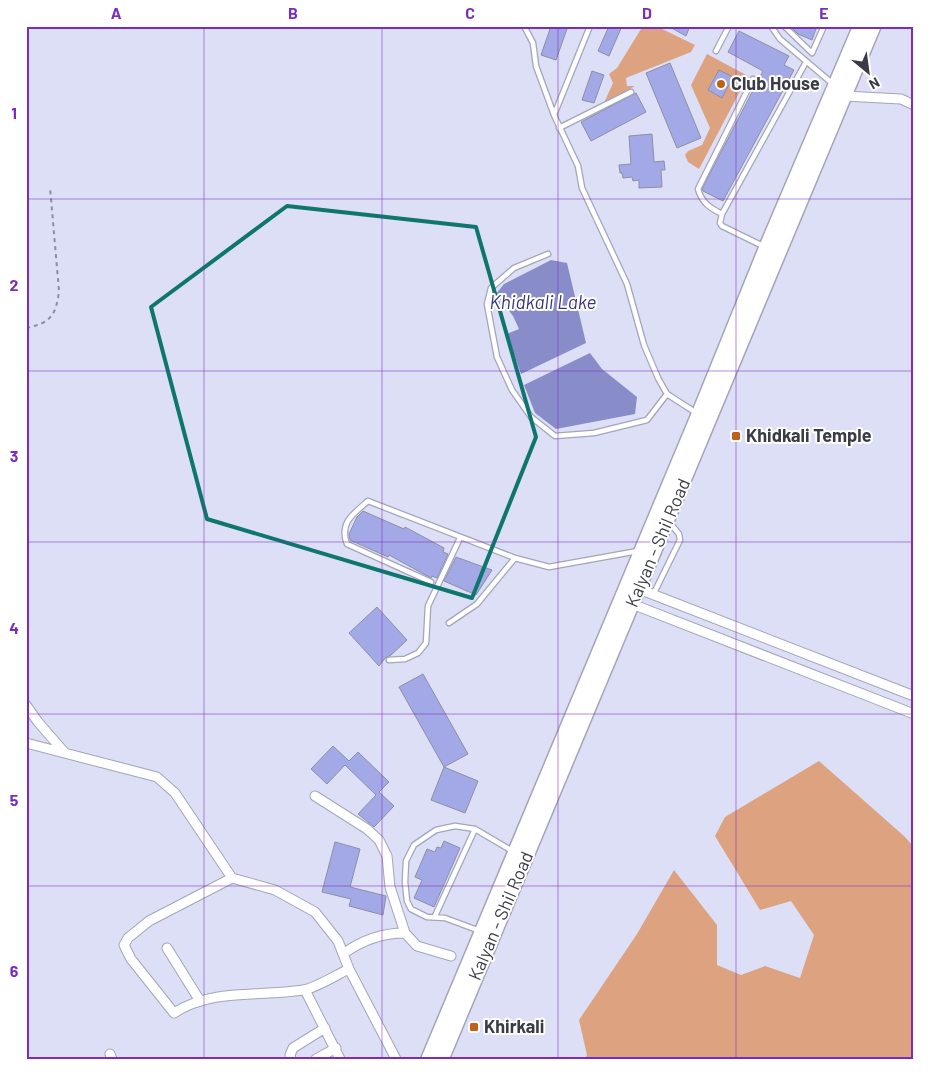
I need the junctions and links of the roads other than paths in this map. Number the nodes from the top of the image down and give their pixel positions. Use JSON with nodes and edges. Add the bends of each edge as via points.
{"nodes":[{"id":1,"x":524,"y":26,"type":"edge"},
{"id":2,"x":590,"y":26,"type":"edge"},
{"id":3,"x":729,"y":26,"type":"edge"},
{"id":4,"x":771,"y":26,"type":"edge"},
{"id":5,"x":784,"y":26,"type":"edge"},
{"id":6,"x":824,"y":26,"type":"edge"},
{"id":7,"x":861,"y":26,"type":"edge"},
{"id":8,"x":873,"y":26,"type":"edge"},
{"id":9,"x":716,"y":51,"type":"dead end"},
{"id":10,"x":806,"y":62,"type":"junction"},
{"id":11,"x":752,"y":80,"type":"dead end"},
{"id":12,"x":840,"y":91,"type":"junction"},
{"id":13,"x":632,"y":92,"type":"dead end"},
{"id":14,"x":914,"y":105,"type":"edge"},
{"id":15,"x":554,"y":115,"type":"junction"},
{"id":16,"x":559,"y":128,"type":"junction"},
{"id":17,"x":722,"y":214,"type":"junction"},
{"id":18,"x":767,"y":247,"type":"junction"},
{"id":19,"x":548,"y":254,"type":"dead end"},
{"id":20,"x":667,"y":394,"type":"junction"},
{"id":21,"x":704,"y":417,"type":"junction"},
{"id":22,"x":667,"y":520,"type":"junction"},
{"id":23,"x":460,"y":538,"type":"junction"},
{"id":24,"x":642,"y":551,"type":"junction"},
{"id":25,"x":515,"y":558,"type":"junction"},
{"id":26,"x":431,"y":582,"type":"dead end"},
{"id":27,"x":638,"y":589,"type":"junction"},
{"id":28,"x":653,"y":595,"type":"junction"},
{"id":29,"x":632,"y":604,"type":"junction"},
{"id":30,"x":449,"y":623,"type":"dead end"},
{"id":31,"x":389,"y":660,"type":"dead end"},
{"id":32,"x":912,"y":695,"type":"edge"},
{"id":33,"x":26,"y":705,"type":"edge"},
{"id":34,"x":904,"y":709,"type":"junction"},
{"id":35,"x":914,"y":714,"type":"edge"},
{"id":36,"x":26,"y":743,"type":"edge"},
{"id":37,"x":65,"y":753,"type":"junction"},
{"id":38,"x":315,"y":796,"type":"dead end"},
{"id":39,"x":475,"y":829,"type":"junction"},
{"id":40,"x":515,"y":853,"type":"junction"},
{"id":41,"x":232,"y":878,"type":"junction"},
{"id":42,"x":435,"y":916,"type":"junction"},
{"id":43,"x":482,"y":932,"type":"junction"},
{"id":44,"x":404,"y":933,"type":"junction"},
{"id":45,"x":166,"y":948,"type":"dead end"},
{"id":46,"x":343,"y":954,"type":"junction"},
{"id":47,"x":451,"y":956,"type":"dead end"},
{"id":48,"x":349,"y":969,"type":"junction"},
{"id":49,"x":305,"y":990,"type":"junction"},
{"id":50,"x":200,"y":1001,"type":"junction"},
{"id":51,"x":325,"y":1028,"type":"junction"},
{"id":52,"x":336,"y":1048,"type":"junction"},
{"id":53,"x":393,"y":1058,"type":"edge"},
{"id":54,"x":291,"y":1059,"type":"edge"},
{"id":55,"x":316,"y":1059,"type":"edge"},
{"id":56,"x":340,"y":1059,"type":"edge"},
{"id":57,"x":429,"y":1059,"type":"edge"},
{"id":58,"x":441,"y":1059,"type":"edge"}],
"edges":[{"from":1,"to":15,"type":"lane","via":[[533,43],[536,66]]},
{"from":2,"to":15,"type":"lane"},
{"from":3,"to":9,"type":"lane"},
{"from":4,"to":10,"type":"lane","via":[[780,40]]},
{"from":5,"to":6,"type":"lane","via":[[812,52]]},
{"from":7,"to":12,"type":"main road","name":"Kalyan - Shil Road"},
{"from":8,"to":12,"type":"main road","name":"Kalyan - Shil Road"},
{"from":10,"to":12,"type":"lane"},
{"from":10,"to":17,"type":"lane"},
{"from":11,"to":17,"type":"lane","via":[[698,189],[708,206]]},
{"from":12,"to":14,"type":"street","via":[[901,99]]},
{"from":12,"to":18,"type":"main road","name":"Kalyan - Shil Road"},
{"from":12,"to":21,"type":"main road","name":"Kalyan - Shil Road"},
{"from":13,"to":16,"type":"lane"},
{"from":15,"to":16,"type":"lane"},
{"from":16,"to":20,"type":"lane","via":[[578,166],[582,188],[626,284],[644,345]]},
{"from":17,"to":18,"type":"lane","via":[[722,226]]},
{"from":18,"to":21,"type":"main road","name":"Kalyan - Shil Road"},
{"from":19,"to":20,"type":"lane","via":[[514,268],[491,288],[487,304],[497,357],[512,390],[531,417],[554,436],[594,433],[647,420]]},
{"from":20,"to":21,"type":"lane"},
{"from":21,"to":22,"type":"main road","name":"Kalyan - Shil Road"},
{"from":21,"to":24,"type":"main road","name":"Kalyan - Shil Road"},
{"from":22,"to":27,"type":"main road","name":"Kalyan - Shil Road"},
{"from":22,"to":28,"type":"lane","via":[[680,534],[680,540]]},
{"from":23,"to":25,"type":"lane"},
{"from":23,"to":26,"type":"lane","via":[[368,501],[348,519],[343,535],[347,544]]},
{"from":23,"to":31,"type":"lane","via":[[428,606],[426,643],[418,653],[405,659]]},
{"from":24,"to":25,"type":"lane","via":[[549,567]]},
{"from":24,"to":40,"type":"main road","name":"Kalyan - Shil Road"},
{"from":25,"to":30,"type":"lane","via":[[477,604]]},
{"from":27,"to":28,"type":"street"},
{"from":27,"to":29,"type":"main road","name":"Kalyan - Shil Road"},
{"from":28,"to":32,"type":"street"},
{"from":29,"to":34,"type":"street"},
{"from":29,"to":58,"type":"main road","name":"Kalyan - Shil Road"},
{"from":32,"to":34,"type":"street"},
{"from":33,"to":37,"type":"street"},
{"from":34,"to":35,"type":"street"},
{"from":36,"to":37,"type":"street"},
{"from":37,"to":41,"type":"street","via":[[157,777],[175,793]]},
{"from":38,"to":44,"type":"street","via":[[379,840],[387,856],[390,887]]},
{"from":39,"to":40,"type":"lane"},
{"from":39,"to":42,"type":"lane"},
{"from":39,"to":42,"type":"lane","via":[[454,826],[436,830],[414,845],[406,861],[405,882],[411,909],[427,917]]},
{"from":40,"to":43,"type":"main road","name":"Kalyan - Shil Road"},
{"from":41,"to":46,"type":"street","via":[[275,890],[315,912],[338,941]]},
{"from":41,"to":50,"type":"street","via":[[149,921],[124,945],[131,959],[174,1013]]},
{"from":42,"to":43,"type":"lane"},
{"from":43,"to":57,"type":"main road","name":"Kalyan - Shil Road"},
{"from":44,"to":46,"type":"street","via":[[388,933],[355,945]]},
{"from":44,"to":47,"type":"street","via":[[417,946]]},
{"from":45,"to":50,"type":"street"},
{"from":46,"to":48,"type":"street"},
{"from":48,"to":49,"type":"street"},
{"from":48,"to":53,"type":"street"},
{"from":49,"to":50,"type":"street","via":[[217,996]]},
{"from":49,"to":51,"type":"street"},
{"from":51,"to":52,"type":"street"},
{"from":51,"to":54,"type":"street","via":[[293,1048]]},
{"from":52,"to":55,"type":"street"},
{"from":52,"to":56,"type":"street"}]}
